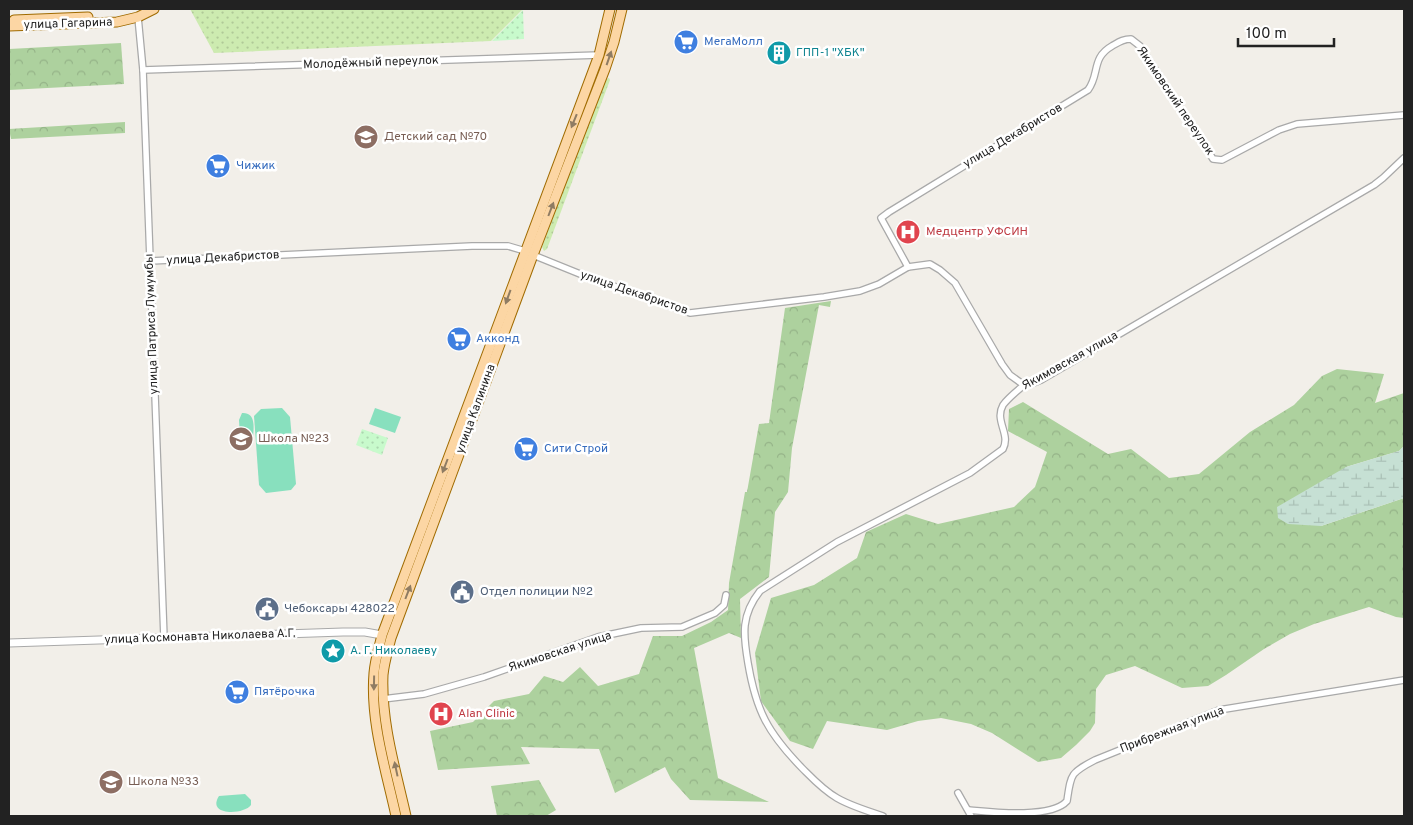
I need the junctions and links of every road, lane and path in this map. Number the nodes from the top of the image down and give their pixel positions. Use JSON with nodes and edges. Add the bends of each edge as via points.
{"nodes":[{"id":1,"x":154,"y":9,"type":"edge"},
{"id":2,"x":610,"y":9,"type":"edge"},
{"id":3,"x":622,"y":9,"type":"edge"},
{"id":4,"x":139,"y":12,"type":"edge"},
{"id":5,"x":9,"y":20,"type":"edge"},
{"id":6,"x":9,"y":26,"type":"edge"},
{"id":7,"x":599,"y":55,"type":"junction"},
{"id":8,"x":142,"y":70,"type":"junction"},
{"id":9,"x":1088,"y":90,"type":"joint"},
{"id":10,"x":1404,"y":114,"type":"edge"},
{"id":11,"x":1404,"y":158,"type":"edge"},
{"id":12,"x":529,"y":253,"type":"junction"},
{"id":13,"x":150,"y":261,"type":"junction"},
{"id":14,"x":908,"y":267,"type":"junction"},
{"id":15,"x":1024,"y":385,"type":"junction"},
{"id":16,"x":726,"y":596,"type":"dead end"},
{"id":17,"x":386,"y":636,"type":"junction"},
{"id":18,"x":164,"y":638,"type":"junction"},
{"id":19,"x":9,"y":643,"type":"edge"},
{"id":20,"x":1404,"y":680,"type":"edge"},
{"id":21,"x":383,"y":698,"type":"junction"},
{"id":22,"x":958,"y":793,"type":"dead end"},
{"id":23,"x":970,"y":813,"type":"edge"},
{"id":24,"x":396,"y":816,"type":"edge"},
{"id":25,"x":406,"y":816,"type":"edge"},
{"id":26,"x":882,"y":816,"type":"edge"}],
"edges":[{"from":1,"to":4,"type":"main road","name":"улица Гагарина"},
{"from":2,"to":7,"type":"main road","name":"улица Калинина"},
{"from":12,"to":3,"type":"main road","name":"улица Калинина","one_way":true,"via":[[606,69]]},
{"from":4,"to":5,"type":"main road","name":"улица Гагарина","via":[[122,16]]},
{"from":4,"to":6,"type":"main road","name":"улица Гагарина","via":[[117,22]]},
{"from":4,"to":8,"type":"street","name":"улица Патриса Лумумбы"},
{"from":7,"to":8,"type":"street","name":"Молодёжный переулок"},
{"from":7,"to":12,"type":"main road","name":"улица Калинина","one_way":true},
{"from":8,"to":13,"type":"street","name":"улица Патриса Лумумбы"},
{"from":9,"to":10,"type":"street","name":"Якимовский переулок","via":[[1099,57],[1121,41],[1131,40],[1146,54],[1213,159],[1222,160],[1297,124]]},
{"from":9,"to":14,"type":"street","name":"улица Декабристов","via":[[881,218]]},
{"from":11,"to":15,"type":"street","name":"Якимовская улица","via":[[1374,185],[1041,380]]},
{"from":12,"to":13,"type":"street","name":"улица Декабристов","via":[[508,246],[472,246]]},
{"from":12,"to":14,"type":"street","name":"улица Декабристов","via":[[690,313],[824,297],[868,288]]},
{"from":12,"to":17,"type":"main road","name":"улица Калинина"},
{"from":13,"to":18,"type":"street","name":"улица Патриса Лумумбы"},
{"from":14,"to":15,"type":"street","via":[[930,264],[948,277],[1002,364]]},
{"from":15,"to":26,"type":"street","name":"Якимовская улица","via":[[1002,406],[1000,424],[1006,438],[1003,449],[970,473],[837,542],[760,591],[746,616],[744,632],[752,689],[767,724],[784,749],[819,785],[837,798]]},
{"from":16,"to":21,"type":"street","name":"Якимовская улица","via":[[724,605],[715,613],[682,627],[641,628],[598,637],[484,677],[424,694]]},
{"from":17,"to":18,"type":"street","name":"улица Космонавта Николаева А.Г.","via":[[343,632]]},
{"from":17,"to":21,"type":"main road","name":"улица Калинина"},
{"from":17,"to":24,"type":"main road","name":"улица Калинина","one_way":true,"via":[[376,658],[374,698]]},
{"from":18,"to":19,"type":"street","name":"улица Космонавта Николаева А.Г."},
{"from":20,"to":23,"type":"street","name":"Прибрежная улица","via":[[1219,710],[1081,767],[1073,773],[1065,804],[1052,810],[1014,814]]},
{"from":25,"to":21,"type":"main road","name":"улица Калинина","one_way":true},
{"from":22,"to":23,"type":"street"}]}
